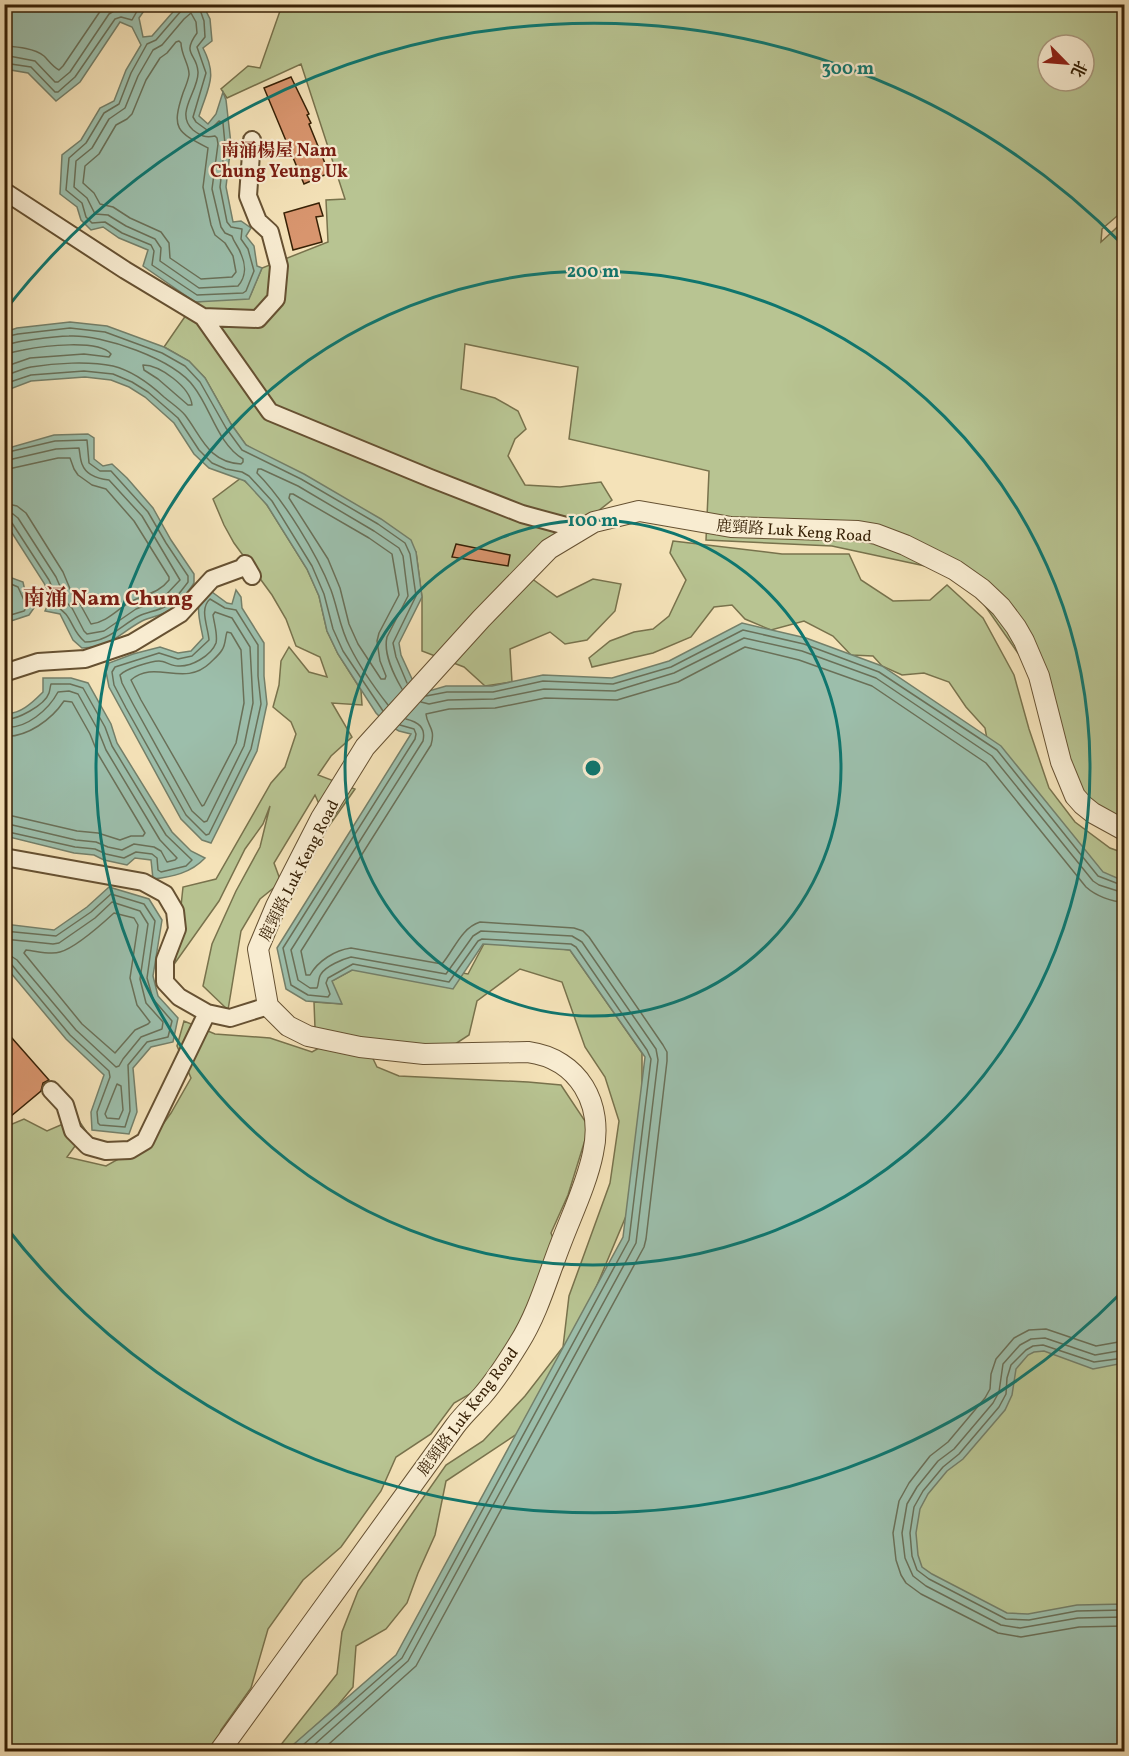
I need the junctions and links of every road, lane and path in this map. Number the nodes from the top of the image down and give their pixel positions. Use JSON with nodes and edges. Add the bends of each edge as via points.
{"nodes":[{"id":1,"x":252,"y":140,"type":"dead end"},
{"id":2,"x":4,"y":192,"type":"edge"},
{"id":3,"x":203,"y":317,"type":"junction"},
{"id":4,"x":581,"y":530,"type":"junction"},
{"id":5,"x":252,"y":576,"type":"dead end"},
{"id":6,"x":4,"y":673,"type":"edge"},
{"id":7,"x":1125,"y":830,"type":"edge"},
{"id":8,"x":12,"y":859,"type":"edge"},
{"id":9,"x":4,"y":871,"type":"edge"},
{"id":10,"x":268,"y":1006,"type":"junction"},
{"id":11,"x":207,"y":1013,"type":"junction"},
{"id":12,"x":51,"y":1090,"type":"dead end"},
{"id":13,"x":219,"y":1752,"type":"edge"}],
"edges":[{"from":1,"to":3,"type":"street","via":[[248,196],[258,221],[270,232],[279,266],[276,299],[258,319]]},
{"from":2,"to":3,"type":"street"},
{"from":3,"to":4,"type":"street","via":[[270,412],[522,514]]},
{"from":4,"to":7,"type":"street","name":"鹿頸路 Luk Keng Road","via":[[594,522],[639,511],[731,527],[849,530],[890,539],[942,563],[982,589],[1010,617],[1034,664],[1071,789],[1087,809]]},
{"from":4,"to":10,"type":"street","name":"鹿頸路 Luk Keng Road","via":[[549,549],[365,747],[321,818],[258,949]]},
{"from":5,"to":6,"type":"street","via":[[245,564],[212,579],[180,614],[132,643],[85,659],[38,662]]},
{"from":8,"to":9,"type":"street"},
{"from":8,"to":11,"type":"street","via":[[143,882],[165,894],[175,911],[177,929],[165,960],[165,982],[179,997]]},
{"from":10,"to":11,"type":"street","via":[[230,1018]]},
{"from":10,"to":13,"type":"street","name":"鹿頸路 Luk Keng Road","via":[[288,1026],[330,1042],[424,1054],[528,1052],[554,1059],[572,1071],[587,1094],[595,1142],[531,1321],[519,1343],[483,1395],[454,1426]]},
{"from":11,"to":12,"type":"street","via":[[145,1140],[130,1150],[106,1151],[88,1146],[73,1131],[65,1105]]}]}
